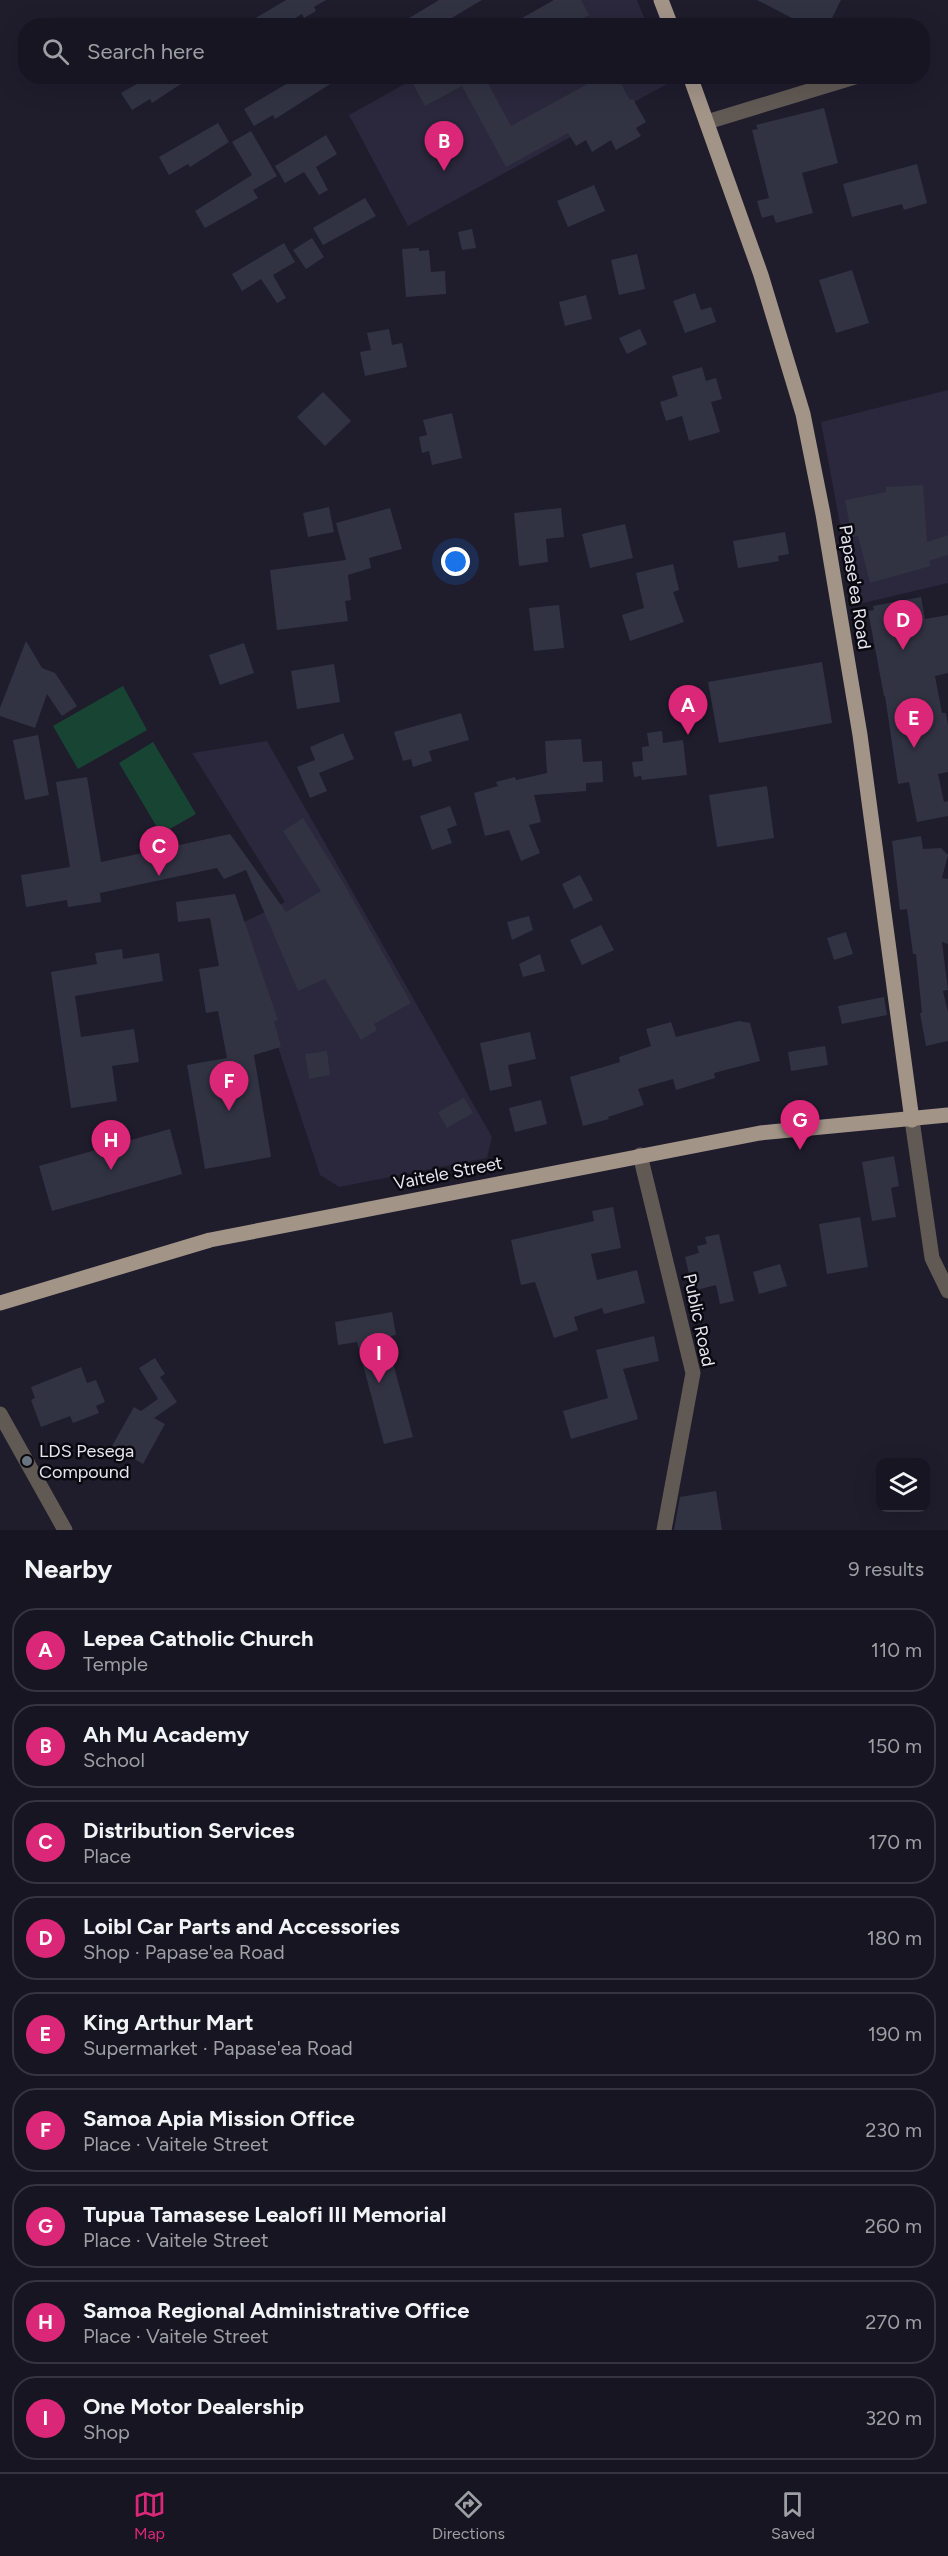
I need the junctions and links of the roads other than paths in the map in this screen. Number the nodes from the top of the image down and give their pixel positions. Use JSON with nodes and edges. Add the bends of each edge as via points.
{"nodes":[{"id":1,"x":662,"y":0,"type":"edge"},
{"id":2,"x":668,"y":18,"type":"edge"},
{"id":3,"x":693,"y":84,"type":"edge"},
{"id":4,"x":832,"y":84,"type":"edge"},
{"id":5,"x":707,"y":122,"type":"junction"},
{"id":6,"x":948,"y":1115,"type":"edge"},
{"id":7,"x":912,"y":1120,"type":"junction"},
{"id":8,"x":640,"y":1155,"type":"junction"},
{"id":9,"x":948,"y":1291,"type":"edge"},
{"id":10,"x":0,"y":1303,"type":"edge"},
{"id":11,"x":0,"y":1414,"type":"edge"},
{"id":12,"x":65,"y":1530,"type":"edge"},
{"id":13,"x":664,"y":1530,"type":"edge"}],
"edges":[{"from":1,"to":2,"type":"main road"},
{"from":3,"to":5,"type":"main road","name":"Papase'ea Road"},
{"from":4,"to":5,"type":"street"},
{"from":5,"to":7,"type":"main road","name":"Papase'ea Road","via":[[760,275],[802,414],[814,470],[860,735]]},
{"from":6,"to":7,"type":"main road","name":"Vaitele Street"},
{"from":7,"to":8,"type":"main road","name":"Vaitele Street","via":[[760,1133]]},
{"from":7,"to":9,"type":"street","via":[[932,1258]]},
{"from":8,"to":10,"type":"main road","name":"Vaitele Street","via":[[210,1240]]},
{"from":8,"to":13,"type":"street","name":"Public Road","via":[[693,1373]]},
{"from":11,"to":12,"type":"street"}]}
